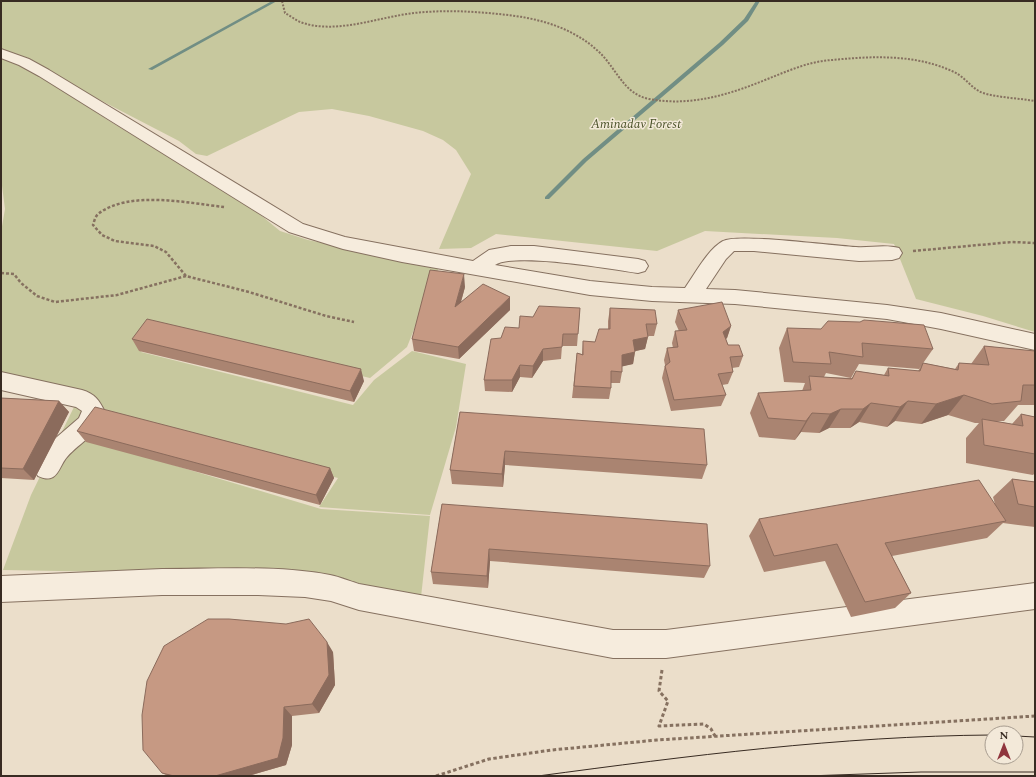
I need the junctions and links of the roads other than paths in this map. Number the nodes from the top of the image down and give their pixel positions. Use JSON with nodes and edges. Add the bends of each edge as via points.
{"nodes":[{"id":1,"x":1,"y":53,"type":"edge"},
{"id":2,"x":892,"y":253,"type":"road end"},
{"id":3,"x":638,"y":266,"type":"dead end"},
{"id":4,"x":476,"y":268,"type":"junction"},
{"id":5,"x":691,"y":296,"type":"junction"},
{"id":6,"x":1035,"y":342,"type":"edge"},
{"id":7,"x":1,"y":381,"type":"edge"},
{"id":8,"x":46,"y":469,"type":"dead end"},
{"id":9,"x":1,"y":590,"type":"edge"},
{"id":10,"x":1035,"y":596,"type":"edge"}],
"edges":[{"from":1,"to":4,"type":"street","via":[[44,73],[296,228],[343,243]]},
{"from":2,"to":5,"type":"street","via":[[859,254],[730,245],[719,254]]},
{"from":3,"to":4,"type":"street","via":[[534,253],[511,253],[496,255]]},
{"from":4,"to":5,"type":"street","via":[[590,288]]},
{"from":5,"to":6,"type":"street","via":[[735,297],[887,312]]},
{"from":7,"to":8,"type":"street","via":[[82,399],[89,402],[92,407],[93,413],[88,424],[59,448]]},
{"from":9,"to":10,"type":"street","via":[[162,582],[305,584],[331,588],[359,597],[613,644],[666,644]]}]}
